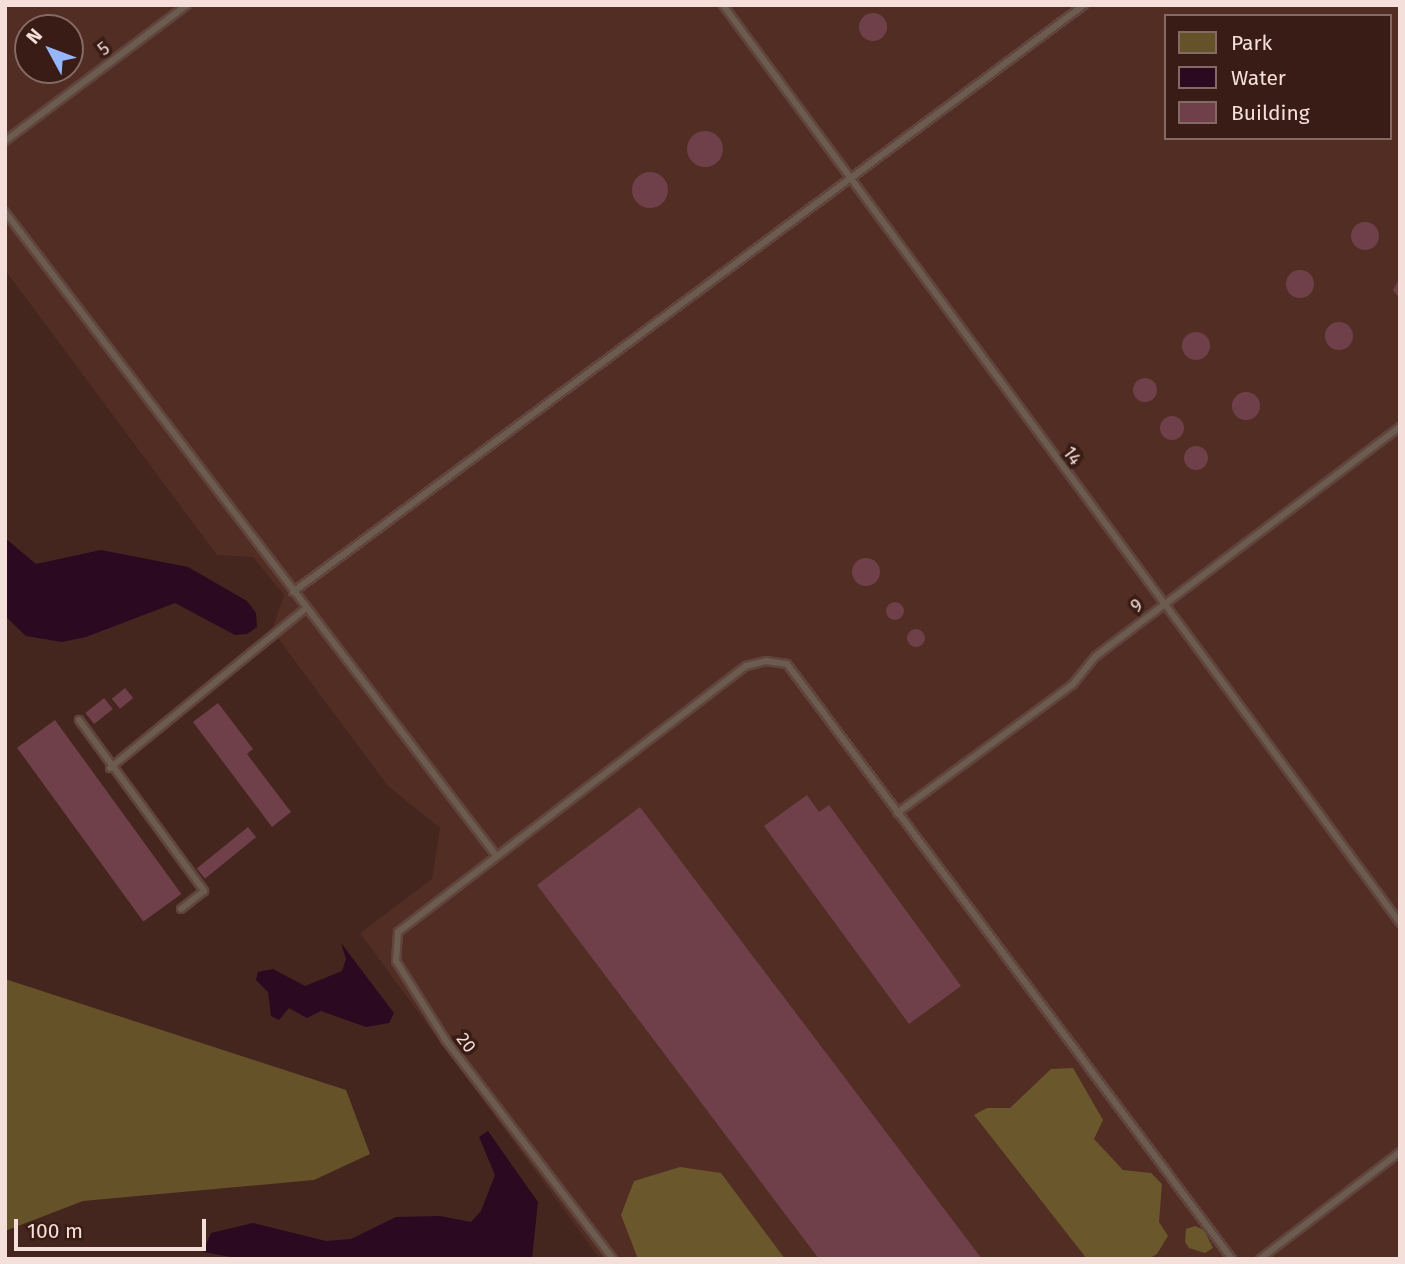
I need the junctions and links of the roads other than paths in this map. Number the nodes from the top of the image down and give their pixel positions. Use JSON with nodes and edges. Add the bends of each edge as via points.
{"nodes":[{"id":1,"x":187,"y":5,"type":"edge"},
{"id":2,"x":723,"y":5,"type":"edge"},
{"id":3,"x":1084,"y":5,"type":"edge"},
{"id":4,"x":5,"y":141,"type":"edge"},
{"id":5,"x":850,"y":183,"type":"junction"},
{"id":6,"x":5,"y":212,"type":"edge"},
{"id":7,"x":1400,"y":428,"type":"edge"},
{"id":8,"x":293,"y":592,"type":"junction"},
{"id":9,"x":1165,"y":603,"type":"junction"},
{"id":10,"x":305,"y":609,"type":"junction"},
{"id":11,"x":79,"y":720,"type":"dead end"},
{"id":12,"x":110,"y":768,"type":"junction"},
{"id":13,"x":897,"y":813,"type":"junction"},
{"id":14,"x":495,"y":855,"type":"junction"},
{"id":15,"x":181,"y":908,"type":"dead end"},
{"id":16,"x":1400,"y":923,"type":"edge"},
{"id":17,"x":1400,"y":1152,"type":"edge"},
{"id":18,"x":613,"y":1259,"type":"edge"},
{"id":19,"x":1232,"y":1259,"type":"edge"},
{"id":20,"x":1261,"y":1259,"type":"edge"}],
"edges":[{"from":1,"to":4,"type":"lane","name":"5","number":"5"},
{"from":2,"to":5,"type":"lane","name":"14","number":"14"},
{"from":3,"to":5,"type":"lane"},
{"from":5,"to":8,"type":"lane"},
{"from":5,"to":9,"type":"lane","name":"14","number":"14"},
{"from":6,"to":8,"type":"lane"},
{"from":7,"to":9,"type":"lane","name":"9","number":"9"},
{"from":8,"to":10,"type":"lane"},
{"from":9,"to":13,"type":"lane","name":"9","number":"9","via":[[1096,656],[1073,684]]},
{"from":9,"to":16,"type":"lane","name":"14","number":"14"},
{"from":10,"to":12,"type":"lane"},
{"from":10,"to":14,"type":"lane"},
{"from":11,"to":12,"type":"lane"},
{"from":12,"to":15,"type":"lane","via":[[204,891]]},
{"from":13,"to":14,"type":"lane","name":"20","via":[[787,664],[766,661],[746,666]]},
{"from":13,"to":19,"type":"lane","name":"20"},
{"from":14,"to":18,"type":"lane","name":"20","number":"20","via":[[398,932],[396,961],[445,1039]]},
{"from":17,"to":20,"type":"lane"}]}
